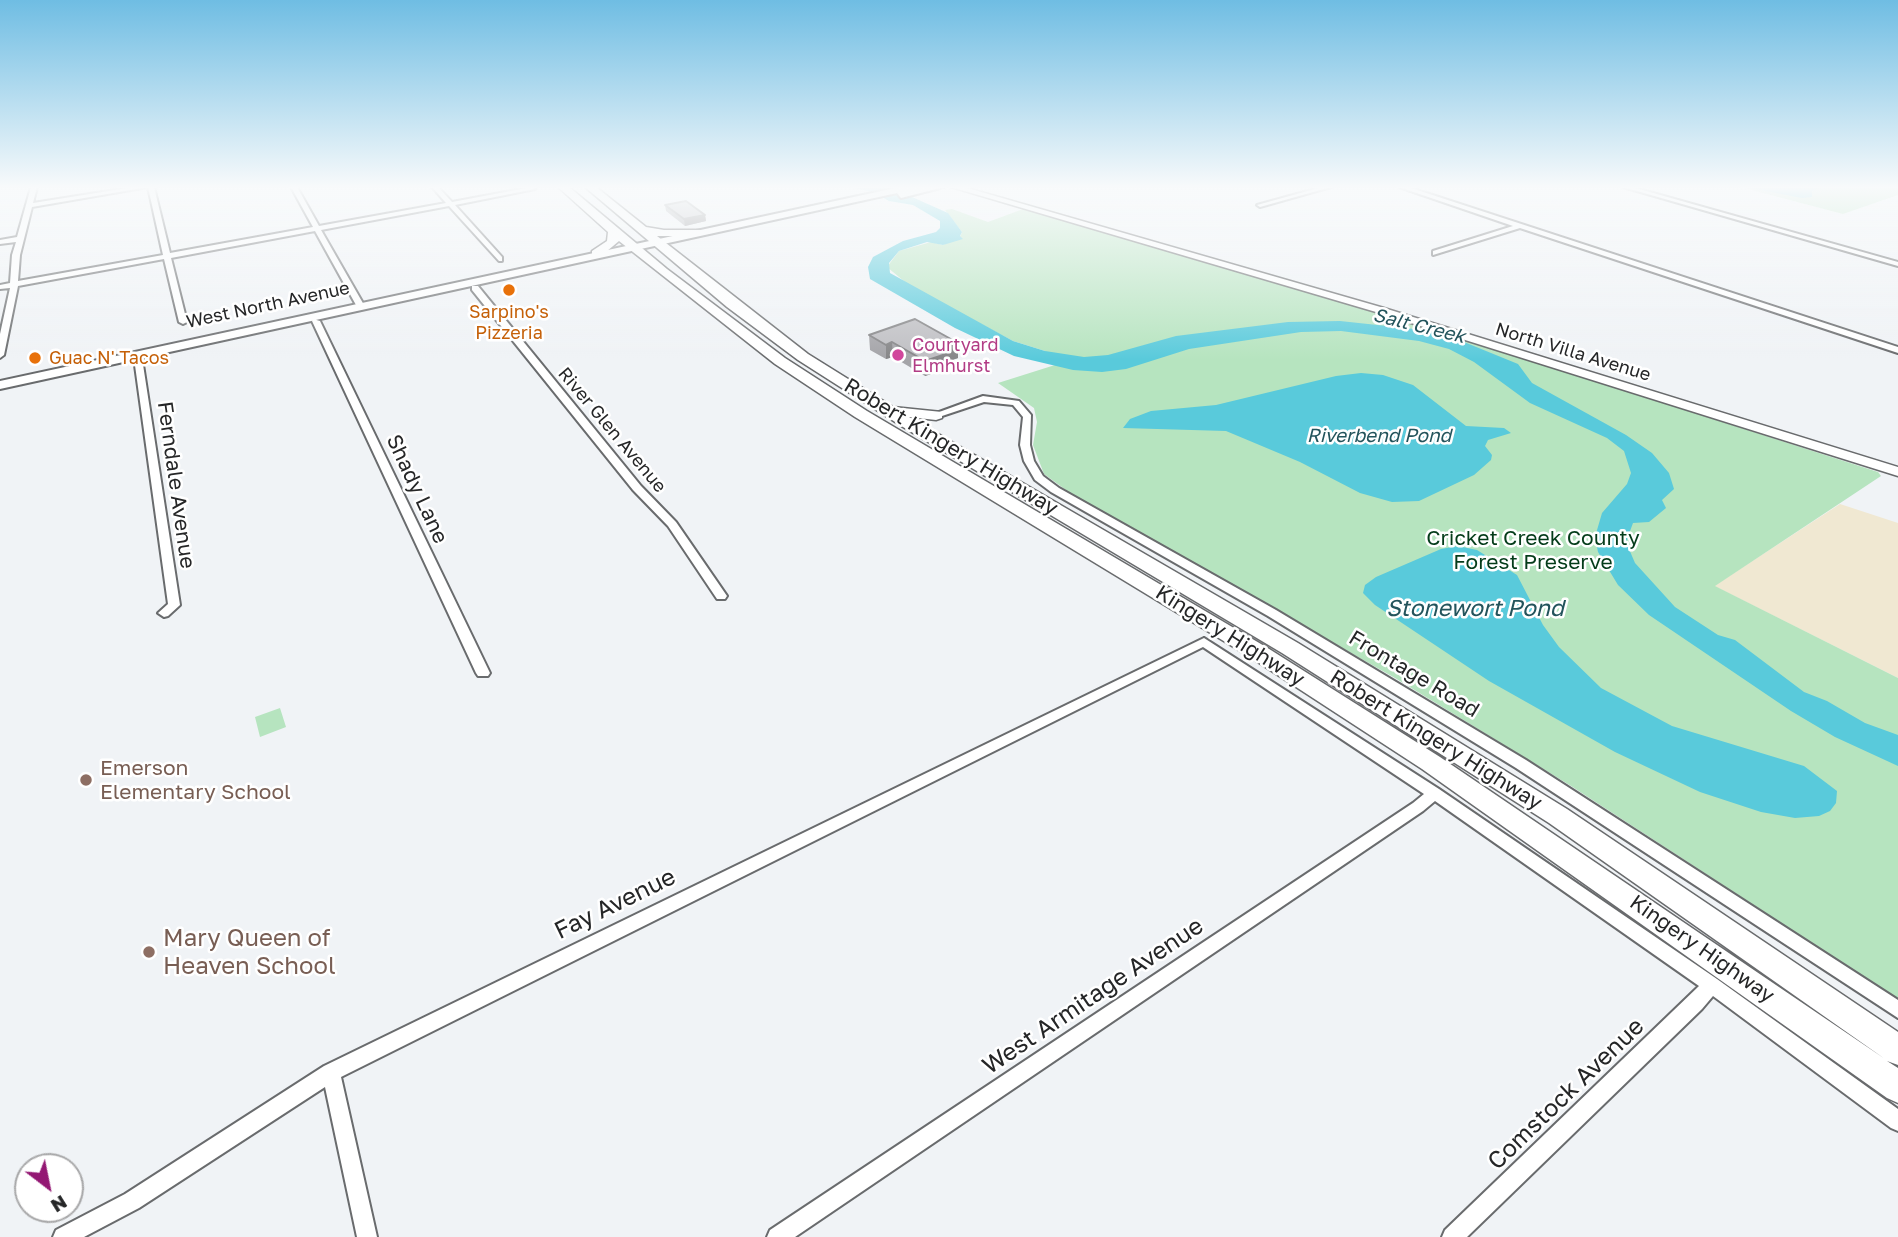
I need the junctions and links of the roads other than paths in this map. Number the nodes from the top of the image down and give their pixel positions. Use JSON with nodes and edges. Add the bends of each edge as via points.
{"nodes":[{"id":1,"x":20,"y":245,"type":"edge"},
{"id":2,"x":164,"y":245,"type":"edge"},
{"id":3,"x":235,"y":245,"type":"edge"},
{"id":4,"x":325,"y":245,"type":"edge"},
{"id":5,"x":486,"y":245,"type":"edge"},
{"id":6,"x":610,"y":245,"type":"edge"},
{"id":7,"x":641,"y":245,"type":"edge"},
{"id":8,"x":647,"y":245,"type":"edge"},
{"id":9,"x":663,"y":245,"type":"edge"},
{"id":10,"x":690,"y":245,"type":"edge"},
{"id":11,"x":1156,"y":245,"type":"edge"},
{"id":12,"x":1461,"y":245,"type":"edge"},
{"id":13,"x":1576,"y":245,"type":"edge"},
{"id":14,"x":1830,"y":245,"type":"edge"},
{"id":15,"x":648,"y":248,"type":"junction"},
{"id":16,"x":1436,"y":253,"type":"dead end"},
{"id":17,"x":596,"y":254,"type":"junction"},
{"id":18,"x":167,"y":257,"type":"junction"},
{"id":19,"x":499,"y":259,"type":"dead end"},
{"id":20,"x":683,"y":264,"type":"junction"},
{"id":21,"x":1898,"y":264,"type":"edge"},
{"id":22,"x":14,"y":285,"type":"junction"},
{"id":23,"x":0,"y":287,"type":"edge"},
{"id":24,"x":475,"y":288,"type":"junction"},
{"id":25,"x":360,"y":305,"type":"junction"},
{"id":26,"x":316,"y":321,"type":"junction"},
{"id":27,"x":183,"y":322,"type":"dead end"},
{"id":28,"x":758,"y":324,"type":"junction"},
{"id":29,"x":1898,"y":350,"type":"edge"},
{"id":30,"x":0,"y":355,"type":"edge"},
{"id":31,"x":138,"y":358,"type":"junction"},
{"id":32,"x":85,"y":366,"type":"junction"},
{"id":33,"x":0,"y":385,"type":"edge"},
{"id":34,"x":881,"y":406,"type":"junction"},
{"id":35,"x":936,"y":415,"type":"junction"},
{"id":36,"x":948,"y":447,"type":"junction"},
{"id":37,"x":1898,"y":472,"type":"edge"},
{"id":38,"x":720,"y":596,"type":"dead end"},
{"id":39,"x":164,"y":613,"type":"dead end"},
{"id":40,"x":1204,"y":642,"type":"joint"},
{"id":41,"x":483,"y":673,"type":"dead end"},
{"id":42,"x":1434,"y":793,"type":"junction"},
{"id":43,"x":1711,"y":985,"type":"junction"},
{"id":44,"x":1898,"y":1010,"type":"edge"},
{"id":45,"x":1898,"y":1049,"type":"edge"},
{"id":46,"x":331,"y":1072,"type":"junction"},
{"id":47,"x":1898,"y":1087,"type":"edge"},
{"id":48,"x":1898,"y":1121,"type":"edge"},
{"id":49,"x":63,"y":1237,"type":"edge"},
{"id":50,"x":367,"y":1237,"type":"edge"},
{"id":51,"x":777,"y":1237,"type":"edge"},
{"id":52,"x":1452,"y":1237,"type":"edge"}],
"edges":[{"from":1,"to":22,"type":"street"},
{"from":2,"to":18,"type":"street"},
{"from":3,"to":18,"type":"street"},
{"from":4,"to":25,"type":"street"},
{"from":5,"to":19,"type":"street"},
{"from":6,"to":17,"type":"highway"},
{"from":7,"to":15,"type":"highway","name":"Kingery Highway"},
{"from":8,"to":15,"type":"highway","name":"Kingery Highway"},
{"from":9,"to":15,"type":"main road"},
{"from":10,"to":20,"type":"highway"},
{"from":11,"to":37,"type":"main road","name":"North Villa Avenue"},
{"from":12,"to":16,"type":"street"},
{"from":13,"to":29,"type":"street"},
{"from":14,"to":21,"type":"street"},
{"from":15,"to":17,"type":"main road","name":"West North Avenue"},
{"from":15,"to":20,"type":"highway","name":"Kingery Highway"},
{"from":15,"to":24,"type":"main road"},
{"from":15,"to":28,"type":"highway","via":[[737,316]]},
{"from":15,"to":47,"type":"highway","name":"Kingery Highway","via":[[792,368],[1420,756]]},
{"from":17,"to":25,"type":"main road","name":"West North Avenue"},
{"from":18,"to":22,"type":"street"},
{"from":18,"to":27,"type":"street"},
{"from":20,"to":28,"type":"highway","name":"Robert Kingery Highway"},
{"from":22,"to":23,"type":"street"},
{"from":22,"to":30,"type":"street"},
{"from":24,"to":26,"type":"main road"},
{"from":24,"to":38,"type":"street","name":"River Glen Avenue","via":[[637,488],[672,524]]},
{"from":25,"to":32,"type":"main road","name":"West North Avenue"},
{"from":26,"to":31,"type":"main road"},
{"from":26,"to":41,"type":"street","name":"Shady Lane"},
{"from":28,"to":34,"type":"highway","name":"Robert Kingery Highway"},
{"from":31,"to":32,"type":"main road"},
{"from":31,"to":39,"type":"street","name":"Ferndale Avenue","via":[[174,605]]},
{"from":32,"to":33,"type":"main road","name":"West North Avenue"},
{"from":34,"to":35,"type":"highway","via":[[905,414]]},
{"from":34,"to":36,"type":"highway","name":"Robert Kingery Highway"},
{"from":35,"to":36,"type":"highway","via":[[927,428]]},
{"from":35,"to":44,"type":"street","name":"Frontage Road","via":[[983,399],[1016,403],[1028,417],[1025,445],[1029,461],[1055,490],[1272,613],[1521,764]]},
{"from":36,"to":45,"type":"highway","name":"Robert Kingery Highway","via":[[1290,648],[1546,809]]},
{"from":40,"to":42,"type":"street"},
{"from":40,"to":46,"type":"street","name":"Fay Avenue"},
{"from":42,"to":43,"type":"street"},
{"from":42,"to":51,"type":"street","name":"West Armitage Avenue"},
{"from":43,"to":48,"type":"street"},
{"from":43,"to":52,"type":"street","name":"Comstock Avenue"},
{"from":46,"to":49,"type":"street","name":"Fay Avenue","via":[[132,1201]]},
{"from":46,"to":50,"type":"street"}]}
